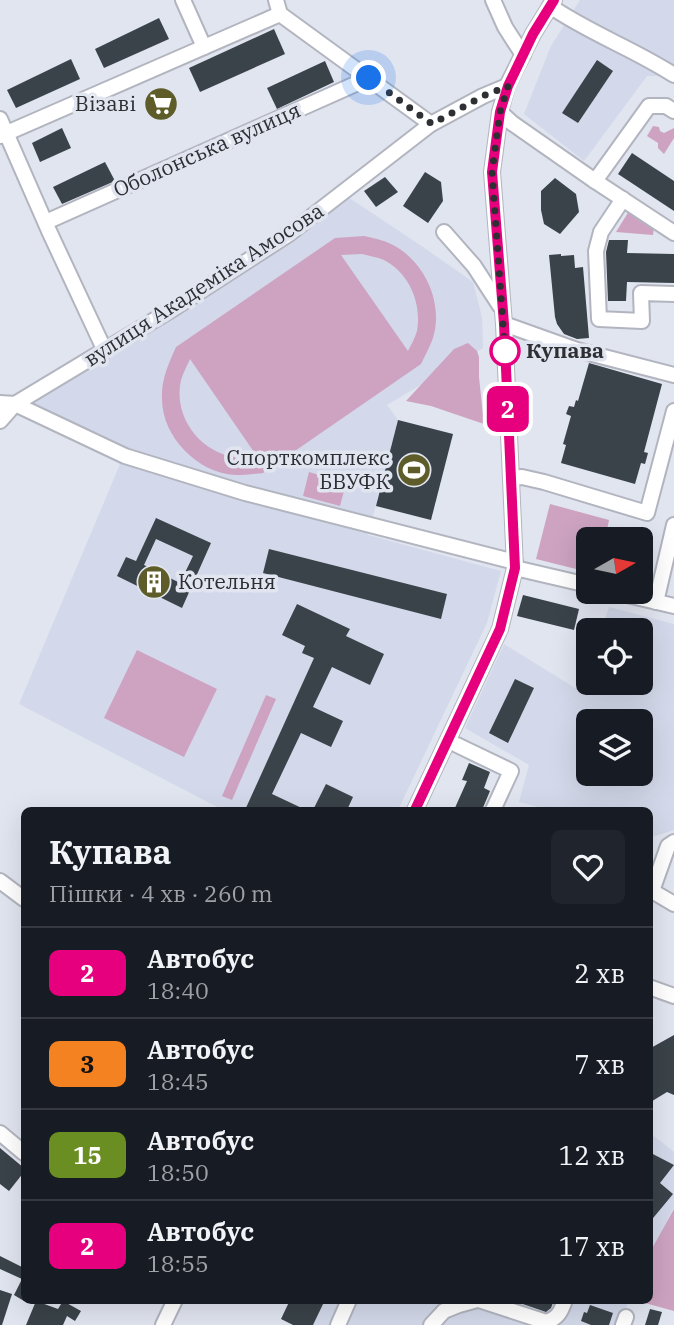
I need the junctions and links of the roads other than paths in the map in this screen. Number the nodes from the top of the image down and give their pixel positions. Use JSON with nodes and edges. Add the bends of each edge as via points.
{"nodes":[{"id":1,"x":183,"y":0,"type":"edge"},
{"id":2,"x":493,"y":0,"type":"edge"},
{"id":3,"x":552,"y":3,"type":"edge"},
{"id":4,"x":278,"y":7,"type":"edge"},
{"id":5,"x":204,"y":47,"type":"junction"},
{"id":6,"x":523,"y":55,"type":"junction"},
{"id":7,"x":674,"y":75,"type":"edge"},
{"id":8,"x":369,"y":78,"type":"junction"},
{"id":9,"x":508,"y":86,"type":"junction"},
{"id":10,"x":674,"y":111,"type":"edge"},
{"id":11,"x":500,"y":112,"type":"junction"},
{"id":12,"x":0,"y":118,"type":"edge"},
{"id":13,"x":432,"y":124,"type":"junction"},
{"id":14,"x":3,"y":135,"type":"edge"},
{"id":15,"x":595,"y":181,"type":"junction"},
{"id":16,"x":623,"y":199,"type":"junction"},
{"id":17,"x":46,"y":222,"type":"junction"},
{"id":18,"x":444,"y":232,"type":"dead end"},
{"id":19,"x":674,"y":233,"type":"edge"},
{"id":20,"x":674,"y":294,"type":"edge"},
{"id":21,"x":502,"y":308,"type":"junction"},
{"id":22,"x":504,"y":324,"type":"junction"},
{"id":23,"x":105,"y":351,"type":"junction"},
{"id":24,"x":674,"y":375,"type":"edge"},
{"id":25,"x":7,"y":403,"type":"edge"},
{"id":26,"x":674,"y":411,"type":"edge"},
{"id":27,"x":0,"y":421,"type":"edge"},
{"id":28,"x":512,"y":478,"type":"junction"},
{"id":29,"x":674,"y":525,"type":"edge"},
{"id":30,"x":671,"y":548,"type":"edge"},
{"id":31,"x":515,"y":565,"type":"junction"},
{"id":32,"x":576,"y":582,"type":"edge"},
{"id":33,"x":653,"y":601,"type":"edge"},
{"id":34,"x":656,"y":602,"type":"junction"},
{"id":35,"x":674,"y":606,"type":"edge"},
{"id":36,"x":457,"y":745,"type":"dead end"},
{"id":37,"x":416,"y":807,"type":"edge"},
{"id":38,"x":494,"y":807,"type":"edge"},
{"id":39,"x":674,"y":842,"type":"edge"},
{"id":40,"x":0,"y":881,"type":"edge"},
{"id":41,"x":653,"y":888,"type":"edge"},
{"id":42,"x":653,"y":892,"type":"edge"},
{"id":43,"x":21,"y":897,"type":"edge"},
{"id":44,"x":674,"y":904,"type":"edge"},
{"id":45,"x":653,"y":988,"type":"edge"},
{"id":46,"x":674,"y":996,"type":"edge"},
{"id":47,"x":0,"y":1133,"type":"edge"},
{"id":48,"x":21,"y":1150,"type":"edge"},
{"id":49,"x":173,"y":1304,"type":"edge"},
{"id":50,"x":347,"y":1304,"type":"edge"},
{"id":51,"x":463,"y":1304,"type":"edge"},
{"id":52,"x":490,"y":1304,"type":"edge"},
{"id":53,"x":564,"y":1304,"type":"edge"},
{"id":54,"x":163,"y":1325,"type":"edge"},
{"id":55,"x":338,"y":1325,"type":"edge"},
{"id":56,"x":431,"y":1325,"type":"edge"}],
"edges":[{"from":1,"to":5,"type":"street"},
{"from":2,"to":6,"type":"street"},
{"from":3,"to":6,"type":"street"},
{"from":3,"to":7,"type":"street","via":[[568,19]]},
{"from":4,"to":5,"type":"street"},
{"from":4,"to":8,"type":"street"},
{"from":5,"to":14,"type":"street"},
{"from":6,"to":9,"type":"street"},
{"from":8,"to":13,"type":"street"},
{"from":8,"to":17,"type":"street","name":"Оболонська вулиця"},
{"from":9,"to":11,"type":"street"},
{"from":9,"to":13,"type":"street","name":"вулиця Академіка Амосова"},
{"from":10,"to":15,"type":"street","via":[[649,106]]},
{"from":11,"to":15,"type":"street"},
{"from":11,"to":21,"type":"street","via":[[492,172]]},
{"from":12,"to":14,"type":"street"},
{"from":13,"to":23,"type":"street","name":"вулиця Академіка Амосова","via":[[289,234]]},
{"from":14,"to":17,"type":"street"},
{"from":15,"to":16,"type":"street"},
{"from":16,"to":19,"type":"street"},
{"from":16,"to":20,"type":"street","via":[[601,232],[596,251],[599,319],[642,321],[641,293]]},
{"from":17,"to":23,"type":"street"},
{"from":18,"to":21,"type":"street"},
{"from":21,"to":22,"type":"street"},
{"from":22,"to":24,"type":"street"},
{"from":22,"to":28,"type":"street"},
{"from":23,"to":25,"type":"street","name":"вулиця Академіка Амосова"},
{"from":25,"to":27,"type":"street","name":"вулиця Академіка Амосова"},
{"from":25,"to":31,"type":"street","via":[[125,456]]},
{"from":26,"to":28,"type":"street","via":[[647,513],[544,482]]},
{"from":28,"to":31,"type":"street"},
{"from":29,"to":30,"type":"street"},
{"from":30,"to":34,"type":"street"},
{"from":31,"to":32,"type":"street"},
{"from":31,"to":37,"type":"street","via":[[500,629]]},
{"from":33,"to":34,"type":"street"},
{"from":34,"to":35,"type":"street"},
{"from":36,"to":38,"type":"street","via":[[511,772]]},
{"from":39,"to":41,"type":"street","via":[[668,846]]},
{"from":40,"to":43,"type":"street"},
{"from":42,"to":44,"type":"street"},
{"from":45,"to":46,"type":"street"},
{"from":47,"to":48,"type":"street"},
{"from":49,"to":54,"type":"street"},
{"from":50,"to":55,"type":"street"},
{"from":51,"to":56,"type":"street","via":[[444,1311]]},
{"from":52,"to":53,"type":"street","via":[[546,1322],[561,1312]]}]}
